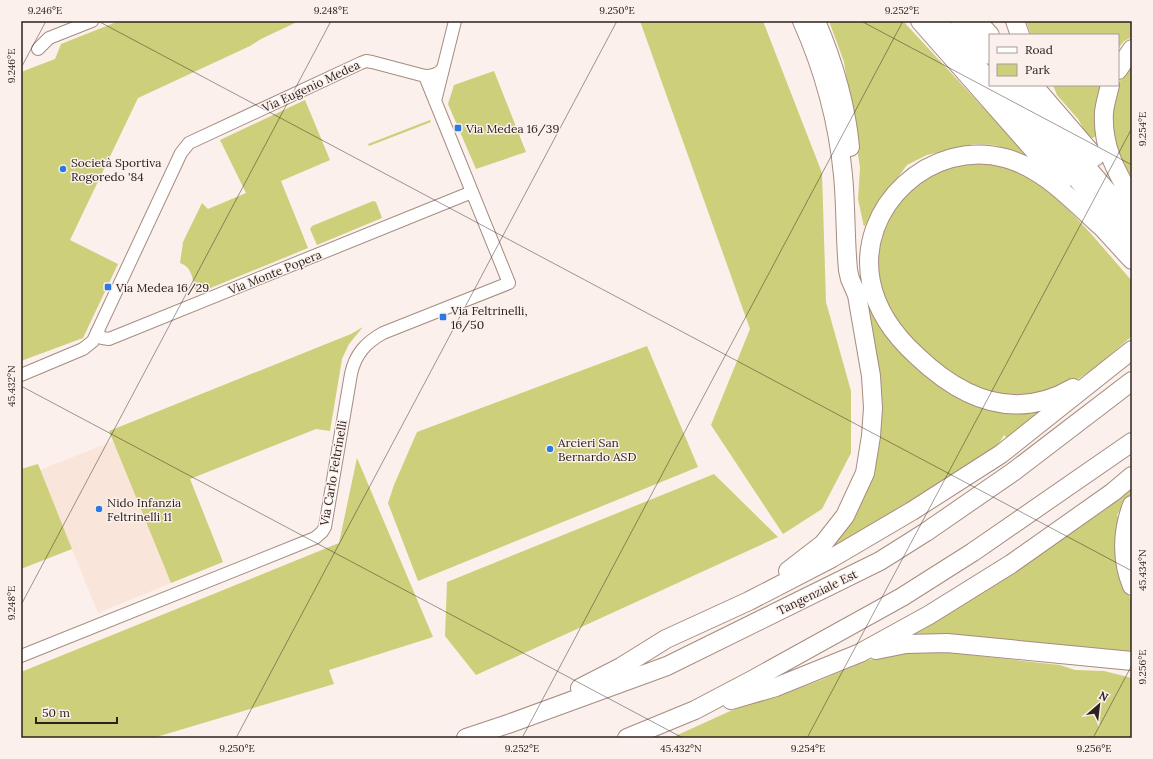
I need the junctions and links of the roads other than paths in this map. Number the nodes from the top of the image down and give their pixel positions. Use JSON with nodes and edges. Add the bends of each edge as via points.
{"nodes":[{"id":1,"x":92,"y":21,"type":"edge"},
{"id":2,"x":455,"y":21,"type":"edge"},
{"id":3,"x":802,"y":21,"type":"edge"},
{"id":4,"x":816,"y":21,"type":"edge"},
{"id":5,"x":912,"y":21,"type":"edge"},
{"id":6,"x":920,"y":21,"type":"edge"},
{"id":7,"x":937,"y":21,"type":"edge"},
{"id":8,"x":960,"y":21,"type":"edge"},
{"id":9,"x":978,"y":21,"type":"edge"},
{"id":10,"x":1015,"y":21,"type":"edge"},
{"id":11,"x":1020,"y":34,"type":"edge"},
{"id":12,"x":989,"y":35,"type":"edge"},
{"id":13,"x":38,"y":49,"type":"dead end"},
{"id":14,"x":1132,"y":49,"type":"edge"},
{"id":15,"x":989,"y":54,"type":"edge"},
{"id":16,"x":443,"y":68,"type":"junction"},
{"id":17,"x":1119,"y":68,"type":"edge"},
{"id":18,"x":425,"y":76,"type":"junction"},
{"id":19,"x":989,"y":80,"type":"edge"},
{"id":20,"x":995,"y":86,"type":"edge"},
{"id":21,"x":1017,"y":86,"type":"edge"},
{"id":22,"x":1034,"y":86,"type":"edge"},
{"id":23,"x":1041,"y":86,"type":"edge"},
{"id":24,"x":1110,"y":86,"type":"edge"},
{"id":25,"x":435,"y":101,"type":"junction"},
{"id":26,"x":997,"y":108,"type":"junction"},
{"id":27,"x":1056,"y":112,"type":"junction"},
{"id":28,"x":472,"y":192,"type":"junction"},
{"id":29,"x":1132,"y":200,"type":"edge"},
{"id":30,"x":1132,"y":220,"type":"edge"},
{"id":31,"x":1107,"y":232,"type":"junction"},
{"id":32,"x":1132,"y":241,"type":"edge"},
{"id":33,"x":1132,"y":260,"type":"edge"},
{"id":34,"x":856,"y":294,"type":"junction"},
{"id":35,"x":97,"y":332,"type":"junction"},
{"id":36,"x":1132,"y":349,"type":"edge"},
{"id":37,"x":21,"y":375,"type":"edge"},
{"id":38,"x":1132,"y":381,"type":"edge"},
{"id":39,"x":1132,"y":442,"type":"edge"},
{"id":40,"x":1132,"y":476,"type":"edge"},
{"id":41,"x":1132,"y":505,"type":"edge"},
{"id":42,"x":1132,"y":586,"type":"edge"},
{"id":43,"x":749,"y":601,"type":"junction"},
{"id":44,"x":860,"y":653,"type":"junction"},
{"id":45,"x":21,"y":656,"type":"edge"},
{"id":46,"x":1132,"y":661,"type":"edge"},
{"id":47,"x":695,"y":710,"type":"junction"},
{"id":48,"x":508,"y":724,"type":"junction"},
{"id":49,"x":466,"y":738,"type":"edge"},
{"id":50,"x":627,"y":738,"type":"edge"}],
"edges":[{"from":1,"to":13,"type":"street","via":[[49,38]]},
{"from":2,"to":16,"type":"street"},
{"from":3,"to":34,"type":"highway","via":[[821,72],[840,151],[848,270]]},
{"from":4,"to":34,"type":"highway","via":[[830,57],[847,123],[852,166]]},
{"from":5,"to":26,"type":"highway","via":[[955,69]]},
{"from":6,"to":26,"type":"highway"},
{"from":7,"to":19,"type":"highway"},
{"from":8,"to":15,"type":"highway"},
{"from":9,"to":12,"type":"highway"},
{"from":10,"to":11,"type":"highway"},
{"from":14,"to":17,"type":"highway"},
{"from":16,"to":18,"type":"street","via":[[439,73]]},
{"from":16,"to":25,"type":"street"},
{"from":18,"to":25,"type":"street"},
{"from":18,"to":35,"type":"street","name":"Via Eugenio Medea","via":[[366,61],[189,143],[181,153]]},
{"from":20,"to":32,"type":"highway"},
{"from":21,"to":30,"type":"highway"},
{"from":22,"to":27,"type":"highway"},
{"from":23,"to":27,"type":"highway"},
{"from":24,"to":29,"type":"highway","via":[[1104,112],[1105,143]]},
{"from":25,"to":28,"type":"street"},
{"from":26,"to":31,"type":"highway"},
{"from":27,"to":29,"type":"highway"},
{"from":28,"to":35,"type":"street","name":"Via Monte Popera","via":[[109,339],[102,338]]},
{"from":28,"to":45,"type":"street","name":"Via Carlo Feltrinelli","via":[[509,283],[382,334],[372,339],[358,354],[351,374],[325,526],[318,536]]},
{"from":31,"to":33,"type":"highway"},
{"from":31,"to":36,"type":"highway","via":[[1033,170],[997,157],[959,157],[919,172],[894,194],[878,220],[870,249],[871,281],[880,311],[912,351],[942,378],[968,394],[986,400],[1002,404],[1028,404],[1053,398],[1085,381]]},
{"from":34,"to":43,"type":"highway","via":[[871,376],[873,408],[865,473],[845,516],[823,544]]},
{"from":35,"to":37,"type":"street","via":[[86,348]]},
{"from":36,"to":43,"type":"highway","via":[[1001,454],[832,558]]},
{"from":38,"to":48,"type":"highway","name":"Tangenziale Est","via":[[1013,472],[880,561],[667,666]]},
{"from":39,"to":47,"type":"highway","via":[[973,552],[902,597]]},
{"from":40,"to":44,"type":"highway","via":[[1011,564],[929,615]]},
{"from":41,"to":42,"type":"highway","via":[[1124,538],[1127,571]]},
{"from":43,"to":48,"type":"highway","via":[[666,639],[621,667]]},
{"from":44,"to":46,"type":"highway","via":[[906,644],[947,644]]},
{"from":44,"to":47,"type":"highway","via":[[776,687]]},
{"from":47,"to":50,"type":"highway"},
{"from":48,"to":49,"type":"highway","name":"Tangenziale Est"}]}
